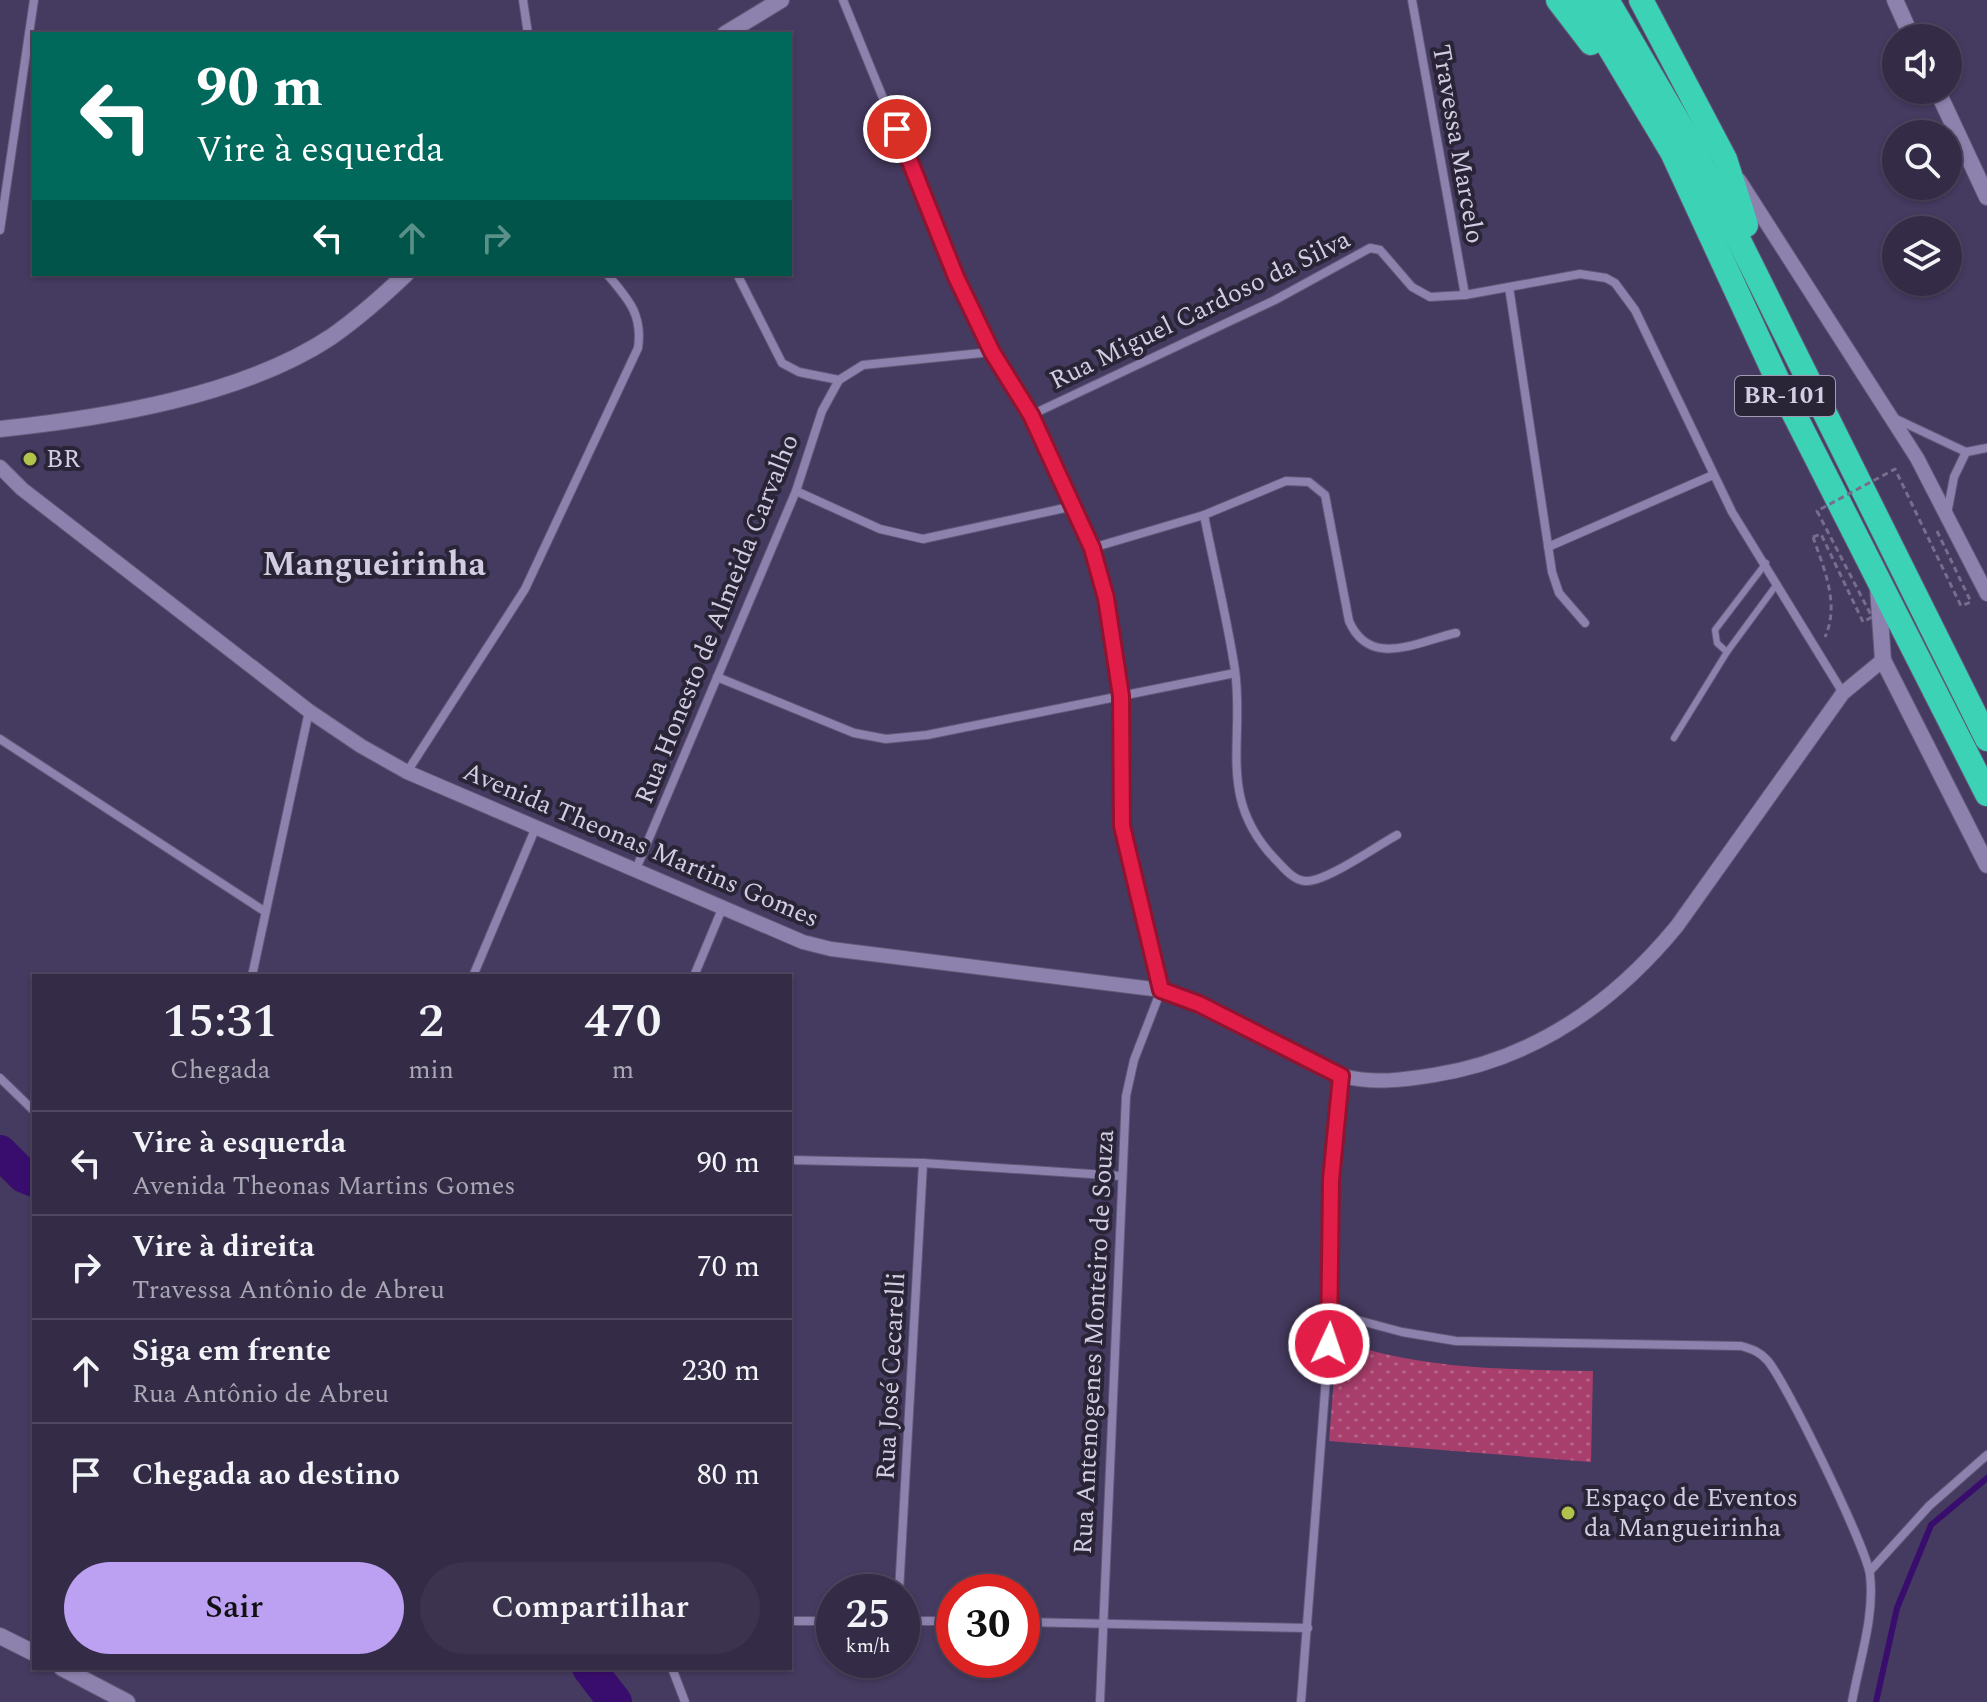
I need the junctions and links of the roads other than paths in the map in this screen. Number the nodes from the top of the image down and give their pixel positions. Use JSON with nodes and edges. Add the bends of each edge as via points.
{"nodes":[{"id":1,"x":34,"y":0,"type":"edge"},
{"id":2,"x":522,"y":0,"type":"edge"},
{"id":3,"x":843,"y":0,"type":"edge"},
{"id":4,"x":1412,"y":0,"type":"edge"},
{"id":5,"x":1558,"y":0,"type":"edge"},
{"id":6,"x":1581,"y":0,"type":"edge"},
{"id":7,"x":1607,"y":0,"type":"edge"},
{"id":8,"x":1641,"y":0,"type":"edge"},
{"id":9,"x":1895,"y":0,"type":"edge"},
{"id":10,"x":771,"y":2,"type":"edge"},
{"id":11,"x":1906,"y":24,"type":"edge"},
{"id":12,"x":528,"y":32,"type":"edge"},
{"id":13,"x":728,"y":32,"type":"edge"},
{"id":14,"x":1944,"y":104,"type":"edge"},
{"id":15,"x":1672,"y":152,"type":"junction"},
{"id":16,"x":1725,"y":159,"type":"junction"},
{"id":17,"x":1986,"y":194,"type":"edge"},
{"id":18,"x":0,"y":230,"type":"edge"},
{"id":19,"x":404,"y":276,"type":"edge"},
{"id":20,"x":609,"y":276,"type":"edge"},
{"id":21,"x":738,"y":276,"type":"edge"},
{"id":22,"x":1509,"y":287,"type":"junction"},
{"id":23,"x":1768,"y":294,"type":"junction"},
{"id":24,"x":1465,"y":295,"type":"junction"},
{"id":25,"x":992,"y":352,"type":"junction"},
{"id":26,"x":839,"y":380,"type":"junction"},
{"id":27,"x":1031,"y":415,"type":"junction"},
{"id":28,"x":1890,"y":416,"type":"junction"},
{"id":29,"x":0,"y":429,"type":"edge"},
{"id":30,"x":1987,"y":448,"type":"edge"},
{"id":31,"x":1966,"y":452,"type":"junction"},
{"id":32,"x":0,"y":467,"type":"edge"},
{"id":33,"x":1713,"y":475,"type":"junction"},
{"id":34,"x":796,"y":491,"type":"junction"},
{"id":35,"x":1074,"y":506,"type":"junction"},
{"id":36,"x":1946,"y":514,"type":"junction"},
{"id":37,"x":1204,"y":515,"type":"junction"},
{"id":38,"x":1548,"y":547,"type":"junction"},
{"id":39,"x":1092,"y":548,"type":"junction"},
{"id":40,"x":1766,"y":563,"type":"junction"},
{"id":41,"x":1877,"y":574,"type":"junction"},
{"id":42,"x":1777,"y":584,"type":"junction"},
{"id":43,"x":1987,"y":594,"type":"edge"},
{"id":44,"x":1585,"y":623,"type":"dead end"},
{"id":45,"x":1456,"y":633,"type":"dead end"},
{"id":46,"x":1727,"y":652,"type":"junction"},
{"id":47,"x":1883,"y":660,"type":"junction"},
{"id":48,"x":1235,"y":673,"type":"junction"},
{"id":49,"x":717,"y":677,"type":"junction"},
{"id":50,"x":1843,"y":693,"type":"junction"},
{"id":51,"x":1121,"y":696,"type":"junction"},
{"id":52,"x":309,"y":711,"type":"junction"},
{"id":53,"x":1674,"y":738,"type":"dead end"},
{"id":54,"x":0,"y":739,"type":"edge"},
{"id":55,"x":1987,"y":739,"type":"edge"},
{"id":56,"x":407,"y":772,"type":"junction"},
{"id":57,"x":1987,"y":794,"type":"edge"},
{"id":58,"x":536,"y":826,"type":"junction"},
{"id":59,"x":1397,"y":835,"type":"dead end"},
{"id":60,"x":1987,"y":865,"type":"edge"},
{"id":61,"x":636,"y":869,"type":"junction"},
{"id":62,"x":722,"y":909,"type":"junction"},
{"id":63,"x":264,"y":911,"type":"junction"},
{"id":64,"x":252,"y":974,"type":"edge"},
{"id":65,"x":474,"y":974,"type":"edge"},
{"id":66,"x":695,"y":974,"type":"edge"},
{"id":67,"x":1161,"y":990,"type":"junction"},
{"id":68,"x":1341,"y":1076,"type":"junction"},
{"id":69,"x":0,"y":1078,"type":"edge"},
{"id":70,"x":32,"y":1109,"type":"edge"},
{"id":71,"x":792,"y":1160,"type":"edge"},
{"id":72,"x":923,"y":1163,"type":"junction"},
{"id":73,"x":1121,"y":1176,"type":"junction"},
{"id":74,"x":1331,"y":1313,"type":"junction"},
{"id":75,"x":1987,"y":1455,"type":"edge"},
{"id":76,"x":1870,"y":1571,"type":"junction"},
{"id":77,"x":900,"y":1574,"type":"edge"},
{"id":78,"x":792,"y":1621,"type":"edge"},
{"id":79,"x":816,"y":1621,"type":"edge"},
{"id":80,"x":1040,"y":1622,"type":"edge"},
{"id":81,"x":1101,"y":1622,"type":"junction"},
{"id":82,"x":1308,"y":1628,"type":"junction"},
{"id":83,"x":0,"y":1636,"type":"edge"},
{"id":84,"x":32,"y":1652,"type":"edge"},
{"id":85,"x":66,"y":1670,"type":"edge"},
{"id":86,"x":673,"y":1670,"type":"edge"},
{"id":87,"x":127,"y":1702,"type":"edge"},
{"id":88,"x":685,"y":1702,"type":"edge"},
{"id":89,"x":1100,"y":1702,"type":"edge"},
{"id":90,"x":1301,"y":1702,"type":"edge"},
{"id":91,"x":1852,"y":1702,"type":"edge"}],
"edges":[{"from":1,"to":18,"type":"street"},
{"from":2,"to":12,"type":"street"},
{"from":3,"to":25,"type":"street"},
{"from":4,"to":24,"type":"street","name":"Travessa Marcelo"},
{"from":5,"to":15,"type":"highway"},
{"from":6,"to":15,"type":"highway","number":"BR-101"},
{"from":7,"to":23,"type":"highway","number":"BR-101","via":[[1690,142]]},
{"from":8,"to":16,"type":"highway"},
{"from":9,"to":11,"type":"main road"},
{"from":10,"to":13,"type":"main road"},
{"from":14,"to":17,"type":"main road"},
{"from":15,"to":41,"type":"highway","number":"BR-101","via":[[1784,394]]},
{"from":16,"to":23,"type":"highway"},
{"from":16,"to":28,"type":"street"},
{"from":19,"to":29,"type":"main road","via":[[330,337],[260,371],[143,408]]},
{"from":20,"to":56,"type":"street","via":[[634,305],[641,331],[638,348],[525,589]]},
{"from":21,"to":26,"type":"street","via":[[782,363]]},
{"from":22,"to":24,"type":"street","name":"Rua Miguel Cardoso da Silva"},
{"from":22,"to":33,"type":"street","name":"Rua Miguel Cardoso da Silva","via":[[1580,274],[1615,283],[1635,310]]},
{"from":22,"to":38,"type":"street"},
{"from":23,"to":55,"type":"highway","number":"BR-101"},
{"from":24,"to":27,"type":"street","name":"Rua Miguel Cardoso da Silva","via":[[1421,294],[1380,250],[1370,248],[1275,300]]},
{"from":25,"to":26,"type":"street","via":[[877,362]]},
{"from":25,"to":27,"type":"street"},
{"from":26,"to":34,"type":"street","name":"Rua Honesto de Almeida Carvalho","via":[[822,411]]},
{"from":27,"to":35,"type":"street"},
{"from":28,"to":31,"type":"street"},
{"from":28,"to":36,"type":"street"},
{"from":30,"to":31,"type":"street"},
{"from":31,"to":36,"type":"street"},
{"from":32,"to":52,"type":"street","name":"Avenida Theonas Martins Gomes"},
{"from":33,"to":38,"type":"street"},
{"from":33,"to":40,"type":"street","name":"Rua Miguel Cardoso da Silva"},
{"from":34,"to":35,"type":"street","via":[[880,529],[923,539]]},
{"from":34,"to":49,"type":"street","name":"Rua Honesto de Almeida Carvalho"},
{"from":35,"to":39,"type":"street"},
{"from":36,"to":43,"type":"street"},
{"from":37,"to":39,"type":"street"},
{"from":37,"to":45,"type":"street","via":[[1271,485],[1309,482],[1325,495],[1356,638],[1381,650]]},
{"from":37,"to":48,"type":"street"},
{"from":38,"to":44,"type":"street","via":[[1559,593]]},
{"from":39,"to":51,"type":"street","via":[[1106,598]]},
{"from":40,"to":42,"type":"street","name":"Rua Miguel Cardoso da Silva"},
{"from":40,"to":46,"type":"lane","via":[[1715,630],[1717,643]]},
{"from":41,"to":47,"type":"main road"},
{"from":41,"to":57,"type":"highway","number":"BR-101"},
{"from":42,"to":46,"type":"lane"},
{"from":42,"to":50,"type":"street","name":"Rua Miguel Cardoso da Silva"},
{"from":46,"to":53,"type":"lane"},
{"from":47,"to":50,"type":"street","name":"Avenida Theonas Martins Gomes"},
{"from":47,"to":60,"type":"main road"},
{"from":48,"to":51,"type":"street"},
{"from":48,"to":59,"type":"street","via":[[1234,745],[1245,813],[1255,836],[1291,875],[1313,880]]},
{"from":49,"to":51,"type":"street","via":[[854,733],[886,739]]},
{"from":49,"to":61,"type":"street","name":"Rua Honesto de Almeida Carvalho"},
{"from":50,"to":68,"type":"street","name":"Avenida Theonas Martins Gomes","via":[[1677,926],[1648,962],[1601,1004],[1537,1045],[1477,1068],[1402,1080]]},
{"from":51,"to":67,"type":"street","via":[[1122,826]]},
{"from":52,"to":56,"type":"street","name":"Avenida Theonas Martins Gomes"},
{"from":52,"to":63,"type":"street"},
{"from":54,"to":63,"type":"street"},
{"from":56,"to":58,"type":"street","name":"Avenida Theonas Martins Gomes"},
{"from":58,"to":61,"type":"street","name":"Avenida Theonas Martins Gomes"},
{"from":58,"to":65,"type":"street"},
{"from":61,"to":62,"type":"street","name":"Avenida Theonas Martins Gomes"},
{"from":62,"to":66,"type":"street"},
{"from":62,"to":67,"type":"street","name":"Avenida Theonas Martins Gomes","via":[[831,949]]},
{"from":63,"to":64,"type":"street"},
{"from":67,"to":68,"type":"street","name":"Avenida Theonas Martins Gomes"},
{"from":67,"to":73,"type":"street","name":"Rua Antenogenes Monteiro de Souza","via":[[1129,1078]]},
{"from":68,"to":74,"type":"street","via":[[1331,1180]]},
{"from":69,"to":70,"type":"street"},
{"from":71,"to":72,"type":"street"},
{"from":72,"to":73,"type":"street"},
{"from":72,"to":77,"type":"street","name":"Rua José Cecarelli"},
{"from":73,"to":81,"type":"street","name":"Rua Antenogenes Monteiro de Souza"},
{"from":74,"to":76,"type":"street","via":[[1456,1341],[1754,1350],[1774,1369]]},
{"from":74,"to":82,"type":"street"},
{"from":75,"to":76,"type":"street","via":[[1956,1479]]},
{"from":76,"to":91,"type":"street"},
{"from":78,"to":79,"type":"street"},
{"from":80,"to":81,"type":"street"},
{"from":81,"to":82,"type":"street"},
{"from":81,"to":89,"type":"street","name":"Rua Antenogenes Monteiro de Souza"},
{"from":82,"to":90,"type":"street"},
{"from":83,"to":84,"type":"main road"},
{"from":85,"to":87,"type":"main road"},
{"from":86,"to":88,"type":"street"}]}
